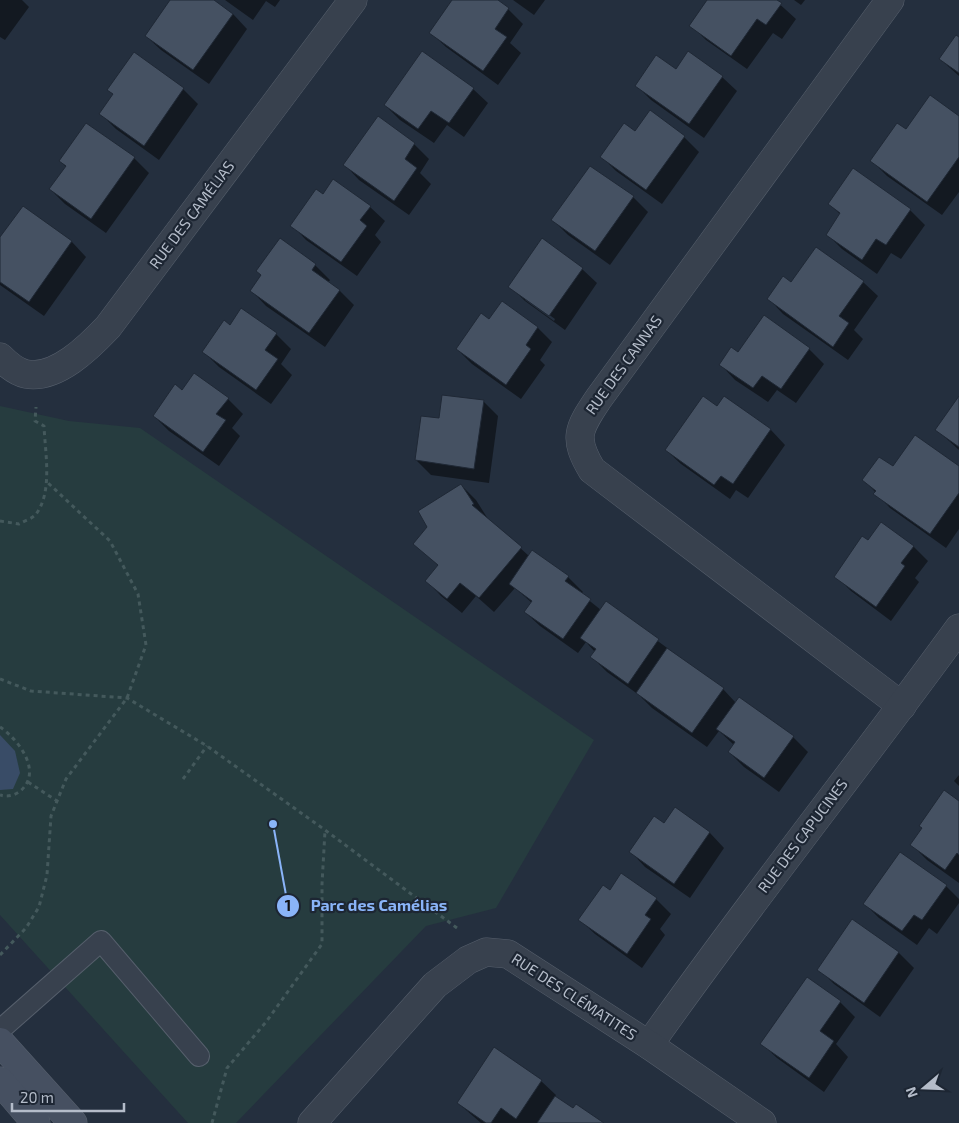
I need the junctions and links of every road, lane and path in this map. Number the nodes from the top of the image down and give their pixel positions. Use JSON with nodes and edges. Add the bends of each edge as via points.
{"nodes":[{"id":1,"x":353,"y":0,"type":"edge"},
{"id":2,"x":890,"y":0,"type":"edge"},
{"id":3,"x":0,"y":357,"type":"edge"},
{"id":4,"x":38,"y":374,"type":"junction"},
{"id":5,"x":47,"y":482,"type":"junction"},
{"id":6,"x":0,"y":520,"type":"edge"},
{"id":7,"x":959,"y":628,"type":"edge"},
{"id":8,"x":0,"y":680,"type":"edge"},
{"id":9,"x":128,"y":698,"type":"junction"},
{"id":10,"x":902,"y":706,"type":"junction"},
{"id":11,"x":0,"y":727,"type":"edge"},
{"id":12,"x":208,"y":746,"type":"junction"},
{"id":13,"x":183,"y":779,"type":"dead end"},
{"id":14,"x":28,"y":782,"type":"junction"},
{"id":15,"x":0,"y":795,"type":"edge"},
{"id":16,"x":57,"y":800,"type":"junction"},
{"id":17,"x":325,"y":830,"type":"junction"},
{"id":18,"x":462,"y":932,"type":"dead end"},
{"id":19,"x":0,"y":955,"type":"edge"},
{"id":20,"x":0,"y":1030,"type":"edge"},
{"id":21,"x":0,"y":1042,"type":"edge"},
{"id":22,"x":649,"y":1045,"type":"junction"},
{"id":23,"x":199,"y":1056,"type":"dead end"},
{"id":24,"x":0,"y":1081,"type":"edge"},
{"id":25,"x":36,"y":1123,"type":"edge"},
{"id":26,"x":73,"y":1123,"type":"edge"},
{"id":27,"x":212,"y":1123,"type":"edge"},
{"id":28,"x":312,"y":1123,"type":"edge"},
{"id":29,"x":762,"y":1123,"type":"edge"}],
"edges":[{"from":1,"to":4,"type":"street","name":"RUE DES CAMÉLIAS","via":[[108,328],[70,360],[56,369]]},
{"from":2,"to":10,"type":"street","name":"RUE DES CANNAS","via":[[599,398],[584,420],[579,443],[592,470]]},
{"from":3,"to":4,"type":"street","via":[[17,370]]},
{"from":4,"to":5,"type":"path","via":[[35,421],[44,426]]},
{"from":5,"to":6,"type":"path","via":[[44,501],[34,516],[19,524]]},
{"from":5,"to":9,"type":"path","via":[[110,541],[138,594],[146,645]]},
{"from":7,"to":10,"type":"street","name":"RUE DES CAPUCINES"},
{"from":8,"to":9,"type":"path","via":[[31,690]]},
{"from":9,"to":12,"type":"path"},
{"from":9,"to":16,"type":"path","via":[[66,779]]},
{"from":10,"to":22,"type":"street","name":"RUE DES CAPUCINES","via":[[773,874]]},
{"from":11,"to":14,"type":"path","via":[[16,741],[25,756],[29,766]]},
{"from":12,"to":13,"type":"path"},
{"from":12,"to":17,"type":"path"},
{"from":14,"to":15,"type":"path","via":[[17,793]]},
{"from":14,"to":16,"type":"path"},
{"from":16,"to":19,"type":"path","via":[[51,816],[47,875],[39,907],[26,928]]},
{"from":17,"to":18,"type":"path"},
{"from":17,"to":27,"type":"path","via":[[322,944],[266,1022],[227,1068]]},
{"from":20,"to":23,"type":"lane","via":[[101,942]]},
{"from":21,"to":26,"type":"street"},
{"from":22,"to":28,"type":"street","name":"RUE DES CLÉMATITES","via":[[508,954],[486,952],[468,960],[436,985]]},
{"from":22,"to":29,"type":"street","name":"RUE DES CLÉMATITES"},
{"from":24,"to":25,"type":"street"}]}
